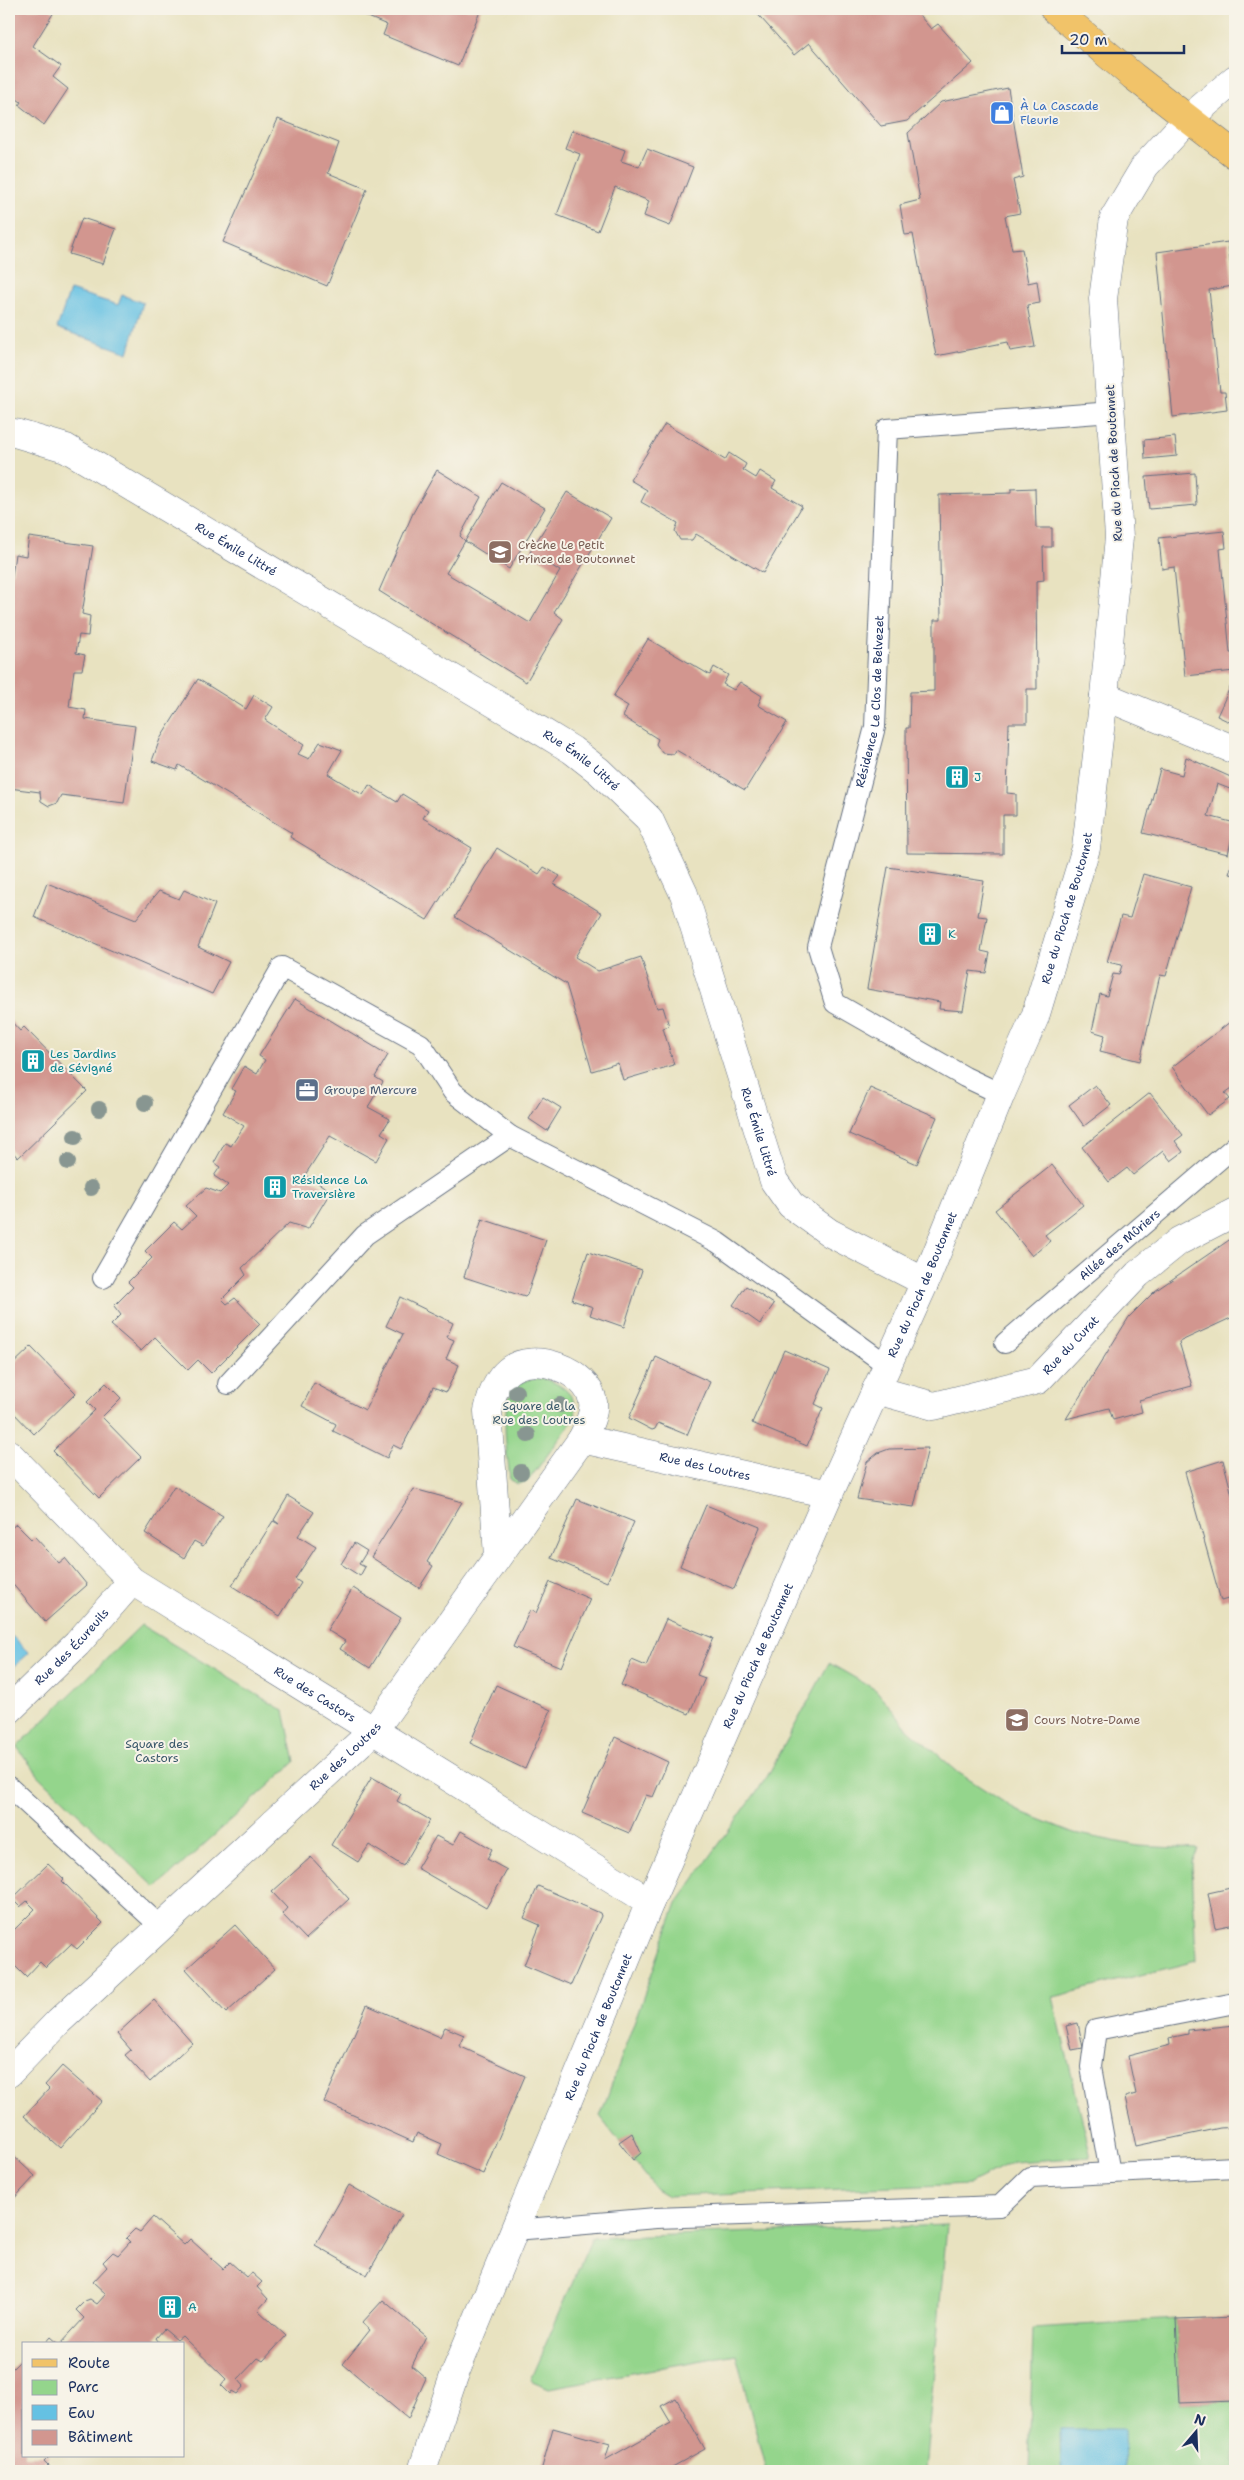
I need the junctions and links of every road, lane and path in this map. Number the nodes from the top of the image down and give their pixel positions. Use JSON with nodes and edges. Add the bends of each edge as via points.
{"nodes":[{"id":1,"x":1054,"y":9,"type":"edge"},
{"id":2,"x":1235,"y":79,"type":"edge"},
{"id":3,"x":1188,"y":119,"type":"junction"},
{"id":4,"x":1235,"y":155,"type":"edge"},
{"id":5,"x":1112,"y":412,"type":"junction"},
{"id":6,"x":15,"y":433,"type":"dead end"},
{"id":7,"x":1104,"y":696,"type":"junction"},
{"id":8,"x":1235,"y":750,"type":"edge"},
{"id":9,"x":1001,"y":1094,"type":"junction"},
{"id":10,"x":510,"y":1136,"type":"junction"},
{"id":11,"x":1235,"y":1146,"type":"edge"},
{"id":12,"x":1235,"y":1212,"type":"edge"},
{"id":13,"x":103,"y":1278,"type":"dead end"},
{"id":14,"x":925,"y":1282,"type":"junction"},
{"id":15,"x":1005,"y":1343,"type":"dead end"},
{"id":16,"x":888,"y":1365,"type":"junction"},
{"id":17,"x":228,"y":1384,"type":"dead end"},
{"id":18,"x":876,"y":1390,"type":"junction"},
{"id":19,"x":582,"y":1439,"type":"junction"},
{"id":20,"x":9,"y":1454,"type":"edge"},
{"id":21,"x":829,"y":1494,"type":"junction"},
{"id":22,"x":498,"y":1556,"type":"junction"},
{"id":23,"x":132,"y":1581,"type":"junction"},
{"id":24,"x":9,"y":1710,"type":"edge"},
{"id":25,"x":374,"y":1730,"type":"junction"},
{"id":26,"x":9,"y":1787,"type":"edge"},
{"id":27,"x":650,"y":1902,"type":"junction"},
{"id":28,"x":160,"y":1926,"type":"junction"},
{"id":29,"x":1235,"y":2003,"type":"edge"},
{"id":30,"x":9,"y":2073,"type":"edge"},
{"id":31,"x":1235,"y":2167,"type":"edge"},
{"id":32,"x":1110,"y":2173,"type":"junction"},
{"id":33,"x":515,"y":2230,"type":"junction"},
{"id":34,"x":422,"y":2471,"type":"edge"}],
"edges":[{"from":1,"to":3,"type":"main road"},
{"from":2,"to":3,"type":"street","name":"Rue du Pioch de Boutonnet"},
{"from":3,"to":4,"type":"main road"},
{"from":3,"to":5,"type":"street","name":"Rue du Pioch de Boutonnet","via":[[1145,166],[1114,218],[1103,299]]},
{"from":5,"to":7,"type":"street","name":"Rue du Pioch de Boutonnet","via":[[1119,537]]},
{"from":5,"to":9,"type":"lane","name":"Résidence Le Clos de Belvezet","via":[[887,430],[875,727],[818,947],[835,1003]]},
{"from":6,"to":14,"type":"street","name":"Rue Émile Littré","via":[[66,448],[541,730],[599,772],[649,819],[684,894],[774,1181],[791,1205],[830,1233]]},
{"from":7,"to":8,"type":"street"},
{"from":7,"to":9,"type":"street","name":"Rue du Pioch de Boutonnet","via":[[1086,848],[1035,1017]]},
{"from":9,"to":14,"type":"street","name":"Rue du Pioch de Boutonnet"},
{"from":10,"to":13,"type":"lane","via":[[453,1092],[421,1044],[282,967]]},
{"from":10,"to":16,"type":"lane","via":[[717,1242]]},
{"from":10,"to":17,"type":"lane","via":[[364,1235]]},
{"from":11,"to":15,"type":"lane","name":"Allée des Mûriers"},
{"from":12,"to":18,"type":"street","name":"Rue du Curat","via":[[1179,1241],[1138,1274],[1038,1380],[934,1406]]},
{"from":14,"to":16,"type":"street","name":"Rue du Pioch de Boutonnet"},
{"from":16,"to":18,"type":"street","name":"Rue du Pioch de Boutonnet"},
{"from":18,"to":21,"type":"street","name":"Rue du Pioch de Boutonnet"},
{"from":19,"to":21,"type":"street","name":"Rue des Loutres"},
{"from":19,"to":22,"type":"street","name":"Rue des Loutres"},
{"from":19,"to":22,"type":"street","name":"Rue des Loutres","via":[[590,1422],[593,1404],[590,1394],[577,1377],[550,1364],[520,1364],[508,1370],[491,1396],[488,1411]]},
{"from":20,"to":23,"type":"street","name":"Rue des Castors"},
{"from":21,"to":27,"type":"street","name":"Rue du Pioch de Boutonnet"},
{"from":22,"to":25,"type":"street","name":"Rue des Loutres"},
{"from":23,"to":24,"type":"street","name":"Rue des Écureuils","via":[[77,1644]]},
{"from":23,"to":25,"type":"street","name":"Rue des Castors"},
{"from":25,"to":27,"type":"street","name":"Rue des Castors"},
{"from":25,"to":28,"type":"street","name":"Rue des Loutres"},
{"from":26,"to":28,"type":"lane"},
{"from":27,"to":33,"type":"street","name":"Rue du Pioch de Boutonnet"},
{"from":28,"to":30,"type":"street","name":"Rue des Loutres"},
{"from":29,"to":32,"type":"lane","via":[[1096,2030],[1091,2067]]},
{"from":31,"to":32,"type":"lane"},
{"from":32,"to":33,"type":"lane","via":[[1030,2176],[1000,2206],[656,2218]]},
{"from":33,"to":34,"type":"street","name":"Rue du Pioch de Boutonnet","via":[[454,2376]]}]}
